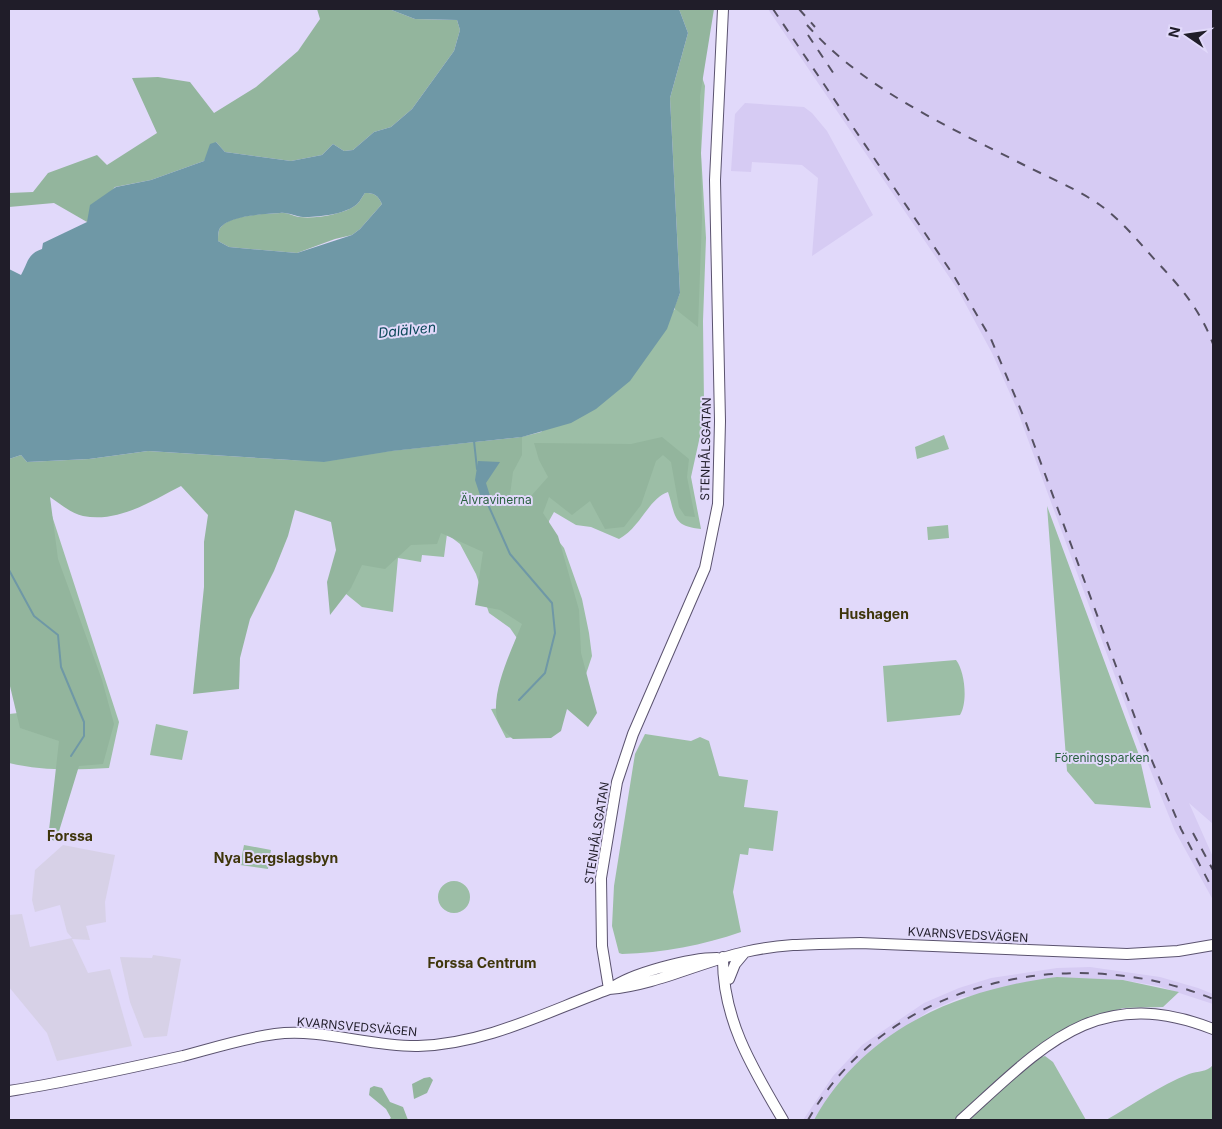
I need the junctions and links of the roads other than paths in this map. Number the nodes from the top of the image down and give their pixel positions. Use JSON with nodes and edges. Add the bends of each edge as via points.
{"nodes":[{"id":1,"x":722,"y":9,"type":"edge"},
{"id":2,"x":1213,"y":945,"type":"edge"},
{"id":3,"x":745,"y":952,"type":"junction"},
{"id":4,"x":723,"y":958,"type":"junction"},
{"id":5,"x":704,"y":966,"type":"junction"},
{"id":6,"x":726,"y":977,"type":"junction"},
{"id":7,"x":609,"y":989,"type":"junction"},
{"id":8,"x":1213,"y":1029,"type":"edge"},
{"id":9,"x":9,"y":1091,"type":"edge"},
{"id":10,"x":783,"y":1120,"type":"edge"},
{"id":11,"x":961,"y":1120,"type":"edge"}],
"edges":[{"from":1,"to":7,"type":"street","name":"STENHÅLSGATAN","via":[[715,180],[720,421],[718,504],[705,568],[633,734],[617,782],[601,878],[602,946]]},
{"from":2,"to":3,"type":"street","name":"KVARNSVEDSVÄGEN","via":[[1127,954],[860,943],[795,945]]},
{"from":3,"to":4,"type":"street","name":"KVARNSVEDSVÄGEN"},
{"from":3,"to":6,"type":"street"},
{"from":4,"to":5,"type":"street","name":"KVARNSVEDSVÄGEN"},
{"from":4,"to":6,"type":"street"},
{"from":4,"to":7,"type":"street","name":"KVARNSVEDSVÄGEN","via":[[702,958],[632,976]]},
{"from":5,"to":6,"type":"street","via":[[710,966]]},
{"from":5,"to":7,"type":"street","name":"KVARNSVEDSVÄGEN"},
{"from":6,"to":10,"type":"street","via":[[736,1036]]},
{"from":7,"to":9,"type":"street","name":"KVARNSVEDSVÄGEN","via":[[510,1028],[460,1042],[415,1046],[311,1034],[275,1034],[74,1080]]},
{"from":8,"to":11,"type":"street","via":[[1182,1018],[1154,1013],[1122,1013],[1085,1024],[1047,1046]]}]}
